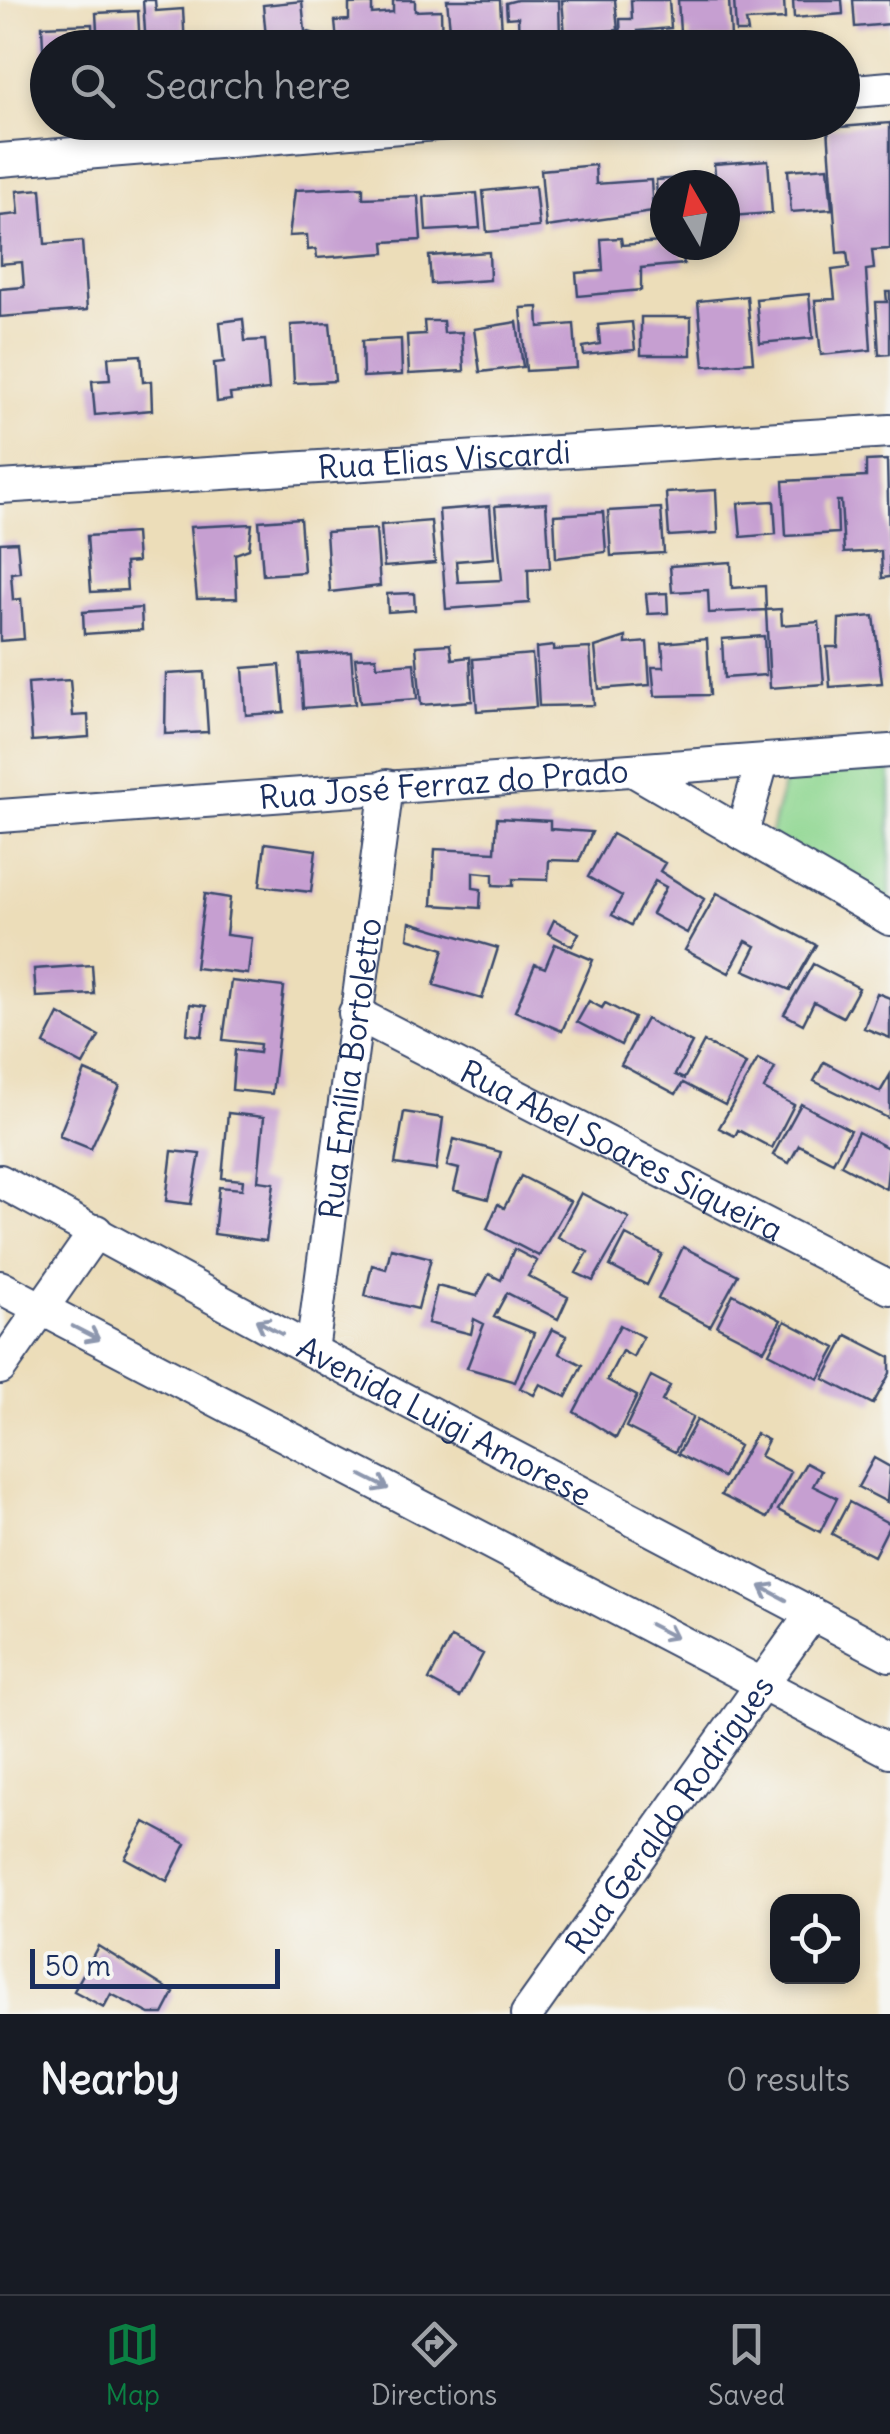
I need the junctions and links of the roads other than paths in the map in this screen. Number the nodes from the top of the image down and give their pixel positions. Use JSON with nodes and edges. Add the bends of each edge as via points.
{"nodes":[{"id":1,"x":890,"y":88,"type":"edge"},
{"id":2,"x":860,"y":90,"type":"edge"},
{"id":3,"x":243,"y":140,"type":"edge"},
{"id":4,"x":0,"y":160,"type":"edge"},
{"id":5,"x":890,"y":431,"type":"edge"},
{"id":6,"x":0,"y":487,"type":"edge"},
{"id":7,"x":890,"y":751,"type":"edge"},
{"id":8,"x":762,"y":762,"type":"junction"},
{"id":9,"x":636,"y":772,"type":"junction"},
{"id":10,"x":387,"y":786,"type":"junction"},
{"id":11,"x":0,"y":816,"type":"edge"},
{"id":12,"x":742,"y":833,"type":"junction"},
{"id":13,"x":890,"y":919,"type":"edge"},
{"id":14,"x":355,"y":1013,"type":"junction"},
{"id":15,"x":0,"y":1181,"type":"edge"},
{"id":16,"x":96,"y":1231,"type":"junction"},
{"id":17,"x":0,"y":1287,"type":"edge"},
{"id":18,"x":890,"y":1288,"type":"edge"},
{"id":19,"x":41,"y":1310,"type":"junction"},
{"id":20,"x":312,"y":1351,"type":"junction"},
{"id":21,"x":0,"y":1368,"type":"edge"},
{"id":22,"x":812,"y":1614,"type":"junction"},
{"id":23,"x":890,"y":1655,"type":"edge"},
{"id":24,"x":762,"y":1682,"type":"junction"},
{"id":25,"x":890,"y":1751,"type":"edge"},
{"id":26,"x":528,"y":2014,"type":"edge"}],
"edges":[{"from":1,"to":2,"type":"street"},
{"from":3,"to":4,"type":"street"},
{"from":5,"to":6,"type":"street","name":"Rua Elias Viscardi"},
{"from":7,"to":8,"type":"street","name":"Rua José Ferraz do Prado"},
{"from":8,"to":9,"type":"street","name":"Rua José Ferraz do Prado"},
{"from":8,"to":12,"type":"street"},
{"from":9,"to":10,"type":"street","name":"Rua José Ferraz do Prado"},
{"from":9,"to":12,"type":"street"},
{"from":10,"to":11,"type":"street","name":"Rua José Ferraz do Prado"},
{"from":10,"to":14,"type":"street","name":"Rua Emília Bortoletto"},
{"from":12,"to":13,"type":"street"},
{"from":14,"to":18,"type":"street","name":"Rua Abel Soares Siqueira"},
{"from":14,"to":20,"type":"street","name":"Rua Emília Bortoletto"},
{"from":15,"to":16,"type":"street","name":"Avenida Luigi Amorese"},
{"from":16,"to":19,"type":"street"},
{"from":20,"to":16,"type":"street","name":"Avenida Luigi Amorese","one_way":true},
{"from":17,"to":19,"type":"street"},
{"from":19,"to":21,"type":"street"},
{"from":19,"to":24,"type":"street","one_way":true},
{"from":22,"to":20,"type":"street","name":"Avenida Luigi Amorese","one_way":true},
{"from":22,"to":23,"type":"street","name":"Avenida Luigi Amorese"},
{"from":22,"to":24,"type":"street","name":"Rua Geraldo Rodrigues"},
{"from":24,"to":25,"type":"street"},
{"from":24,"to":26,"type":"street","name":"Rua Geraldo Rodrigues"}]}
